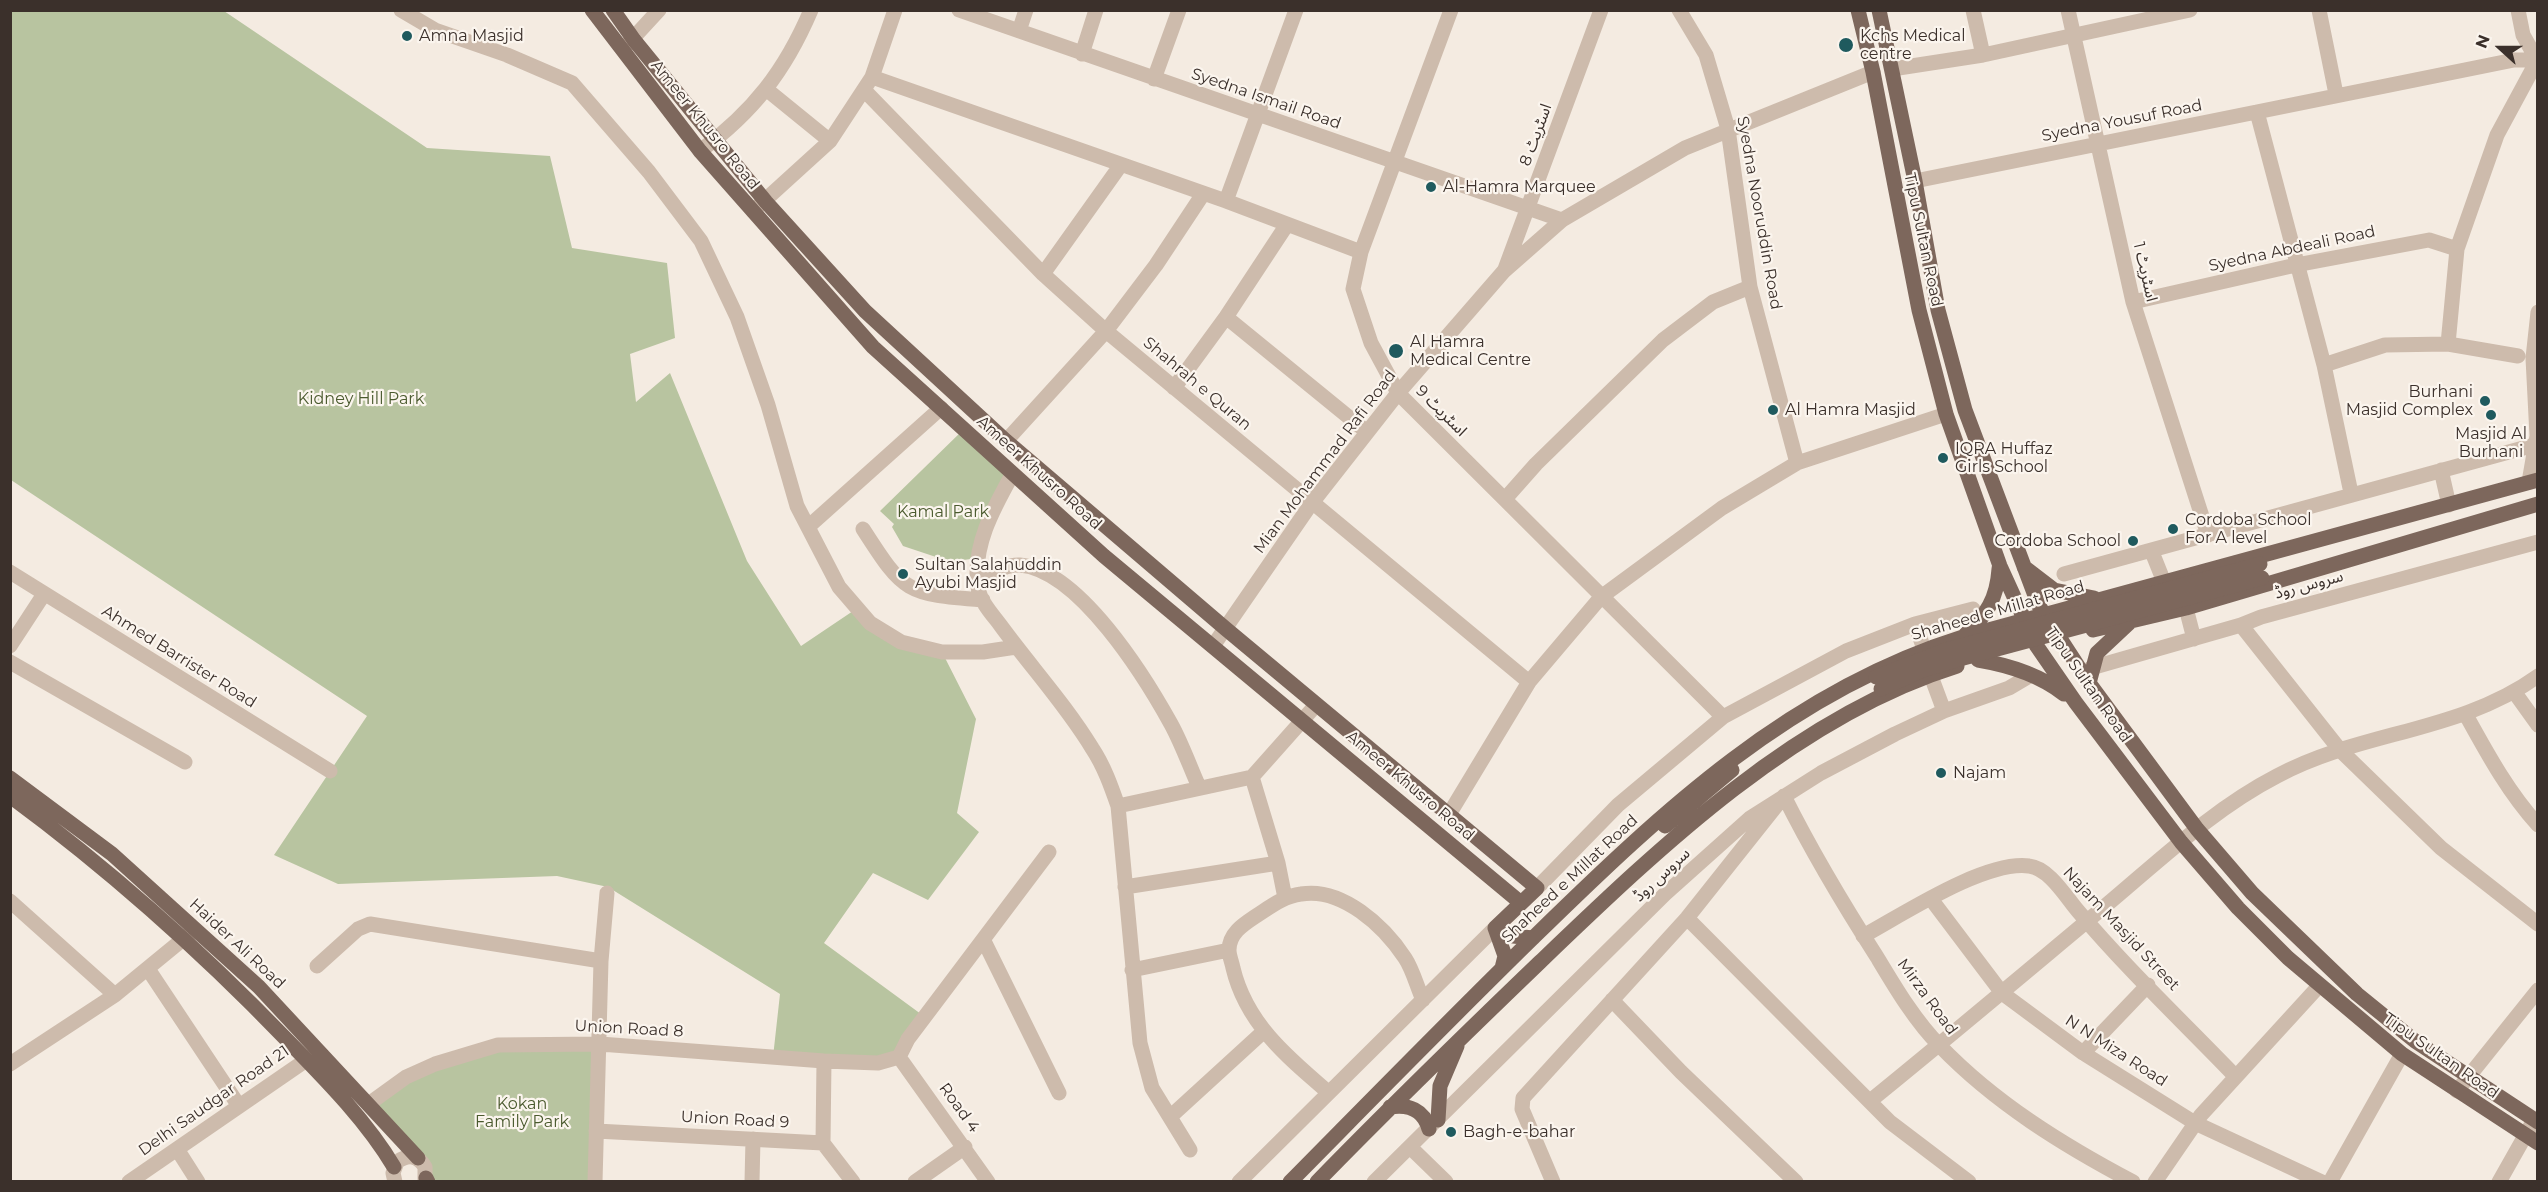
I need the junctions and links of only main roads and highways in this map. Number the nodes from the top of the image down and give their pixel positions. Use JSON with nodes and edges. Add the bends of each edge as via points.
{"nodes":[{"id":1,"x":592,"y":10,"type":"edge"},
{"id":2,"x":613,"y":10,"type":"edge"},
{"id":3,"x":1858,"y":10,"type":"edge"},
{"id":4,"x":1879,"y":10,"type":"edge"},
{"id":5,"x":628,"y":45,"type":"junction"},
{"id":6,"x":1915,"y":181,"type":"junction"},
{"id":7,"x":1892,"y":184,"type":"junction"},
{"id":8,"x":2533,"y":481,"type":"edge"},
{"id":9,"x":2453,"y":504,"type":"junction"},
{"id":10,"x":2537,"y":504,"type":"edge"},
{"id":11,"x":2456,"y":529,"type":"junction"},
{"id":12,"x":2022,"y":565,"type":"junction"},
{"id":13,"x":2000,"y":566,"type":"junction"},
{"id":14,"x":2261,"y":571,"type":"junction"},
{"id":15,"x":2104,"y":599,"type":"junction"},
{"id":16,"x":2077,"y":606,"type":"junction"},
{"id":17,"x":2044,"y":614,"type":"junction"},
{"id":18,"x":2025,"y":621,"type":"junction"},
{"id":19,"x":2128,"y":623,"type":"junction"},
{"id":20,"x":2008,"y":626,"type":"junction"},
{"id":21,"x":2088,"y":631,"type":"junction"},
{"id":22,"x":1963,"y":637,"type":"junction"},
{"id":23,"x":2058,"y":638,"type":"junction"},
{"id":24,"x":2036,"y":645,"type":"junction"},
{"id":25,"x":2019,"y":649,"type":"junction"},
{"id":26,"x":1978,"y":660,"type":"junction"},
{"id":27,"x":1879,"y":683,"type":"junction"},
{"id":28,"x":2089,"y":683,"type":"junction"},
{"id":29,"x":2076,"y":703,"type":"junction"},
{"id":30,"x":10,"y":778,"type":"edge"},
{"id":31,"x":10,"y":796,"type":"edge"},
{"id":32,"x":1646,"y":863,"type":"junction"},
{"id":33,"x":1594,"y":880,"type":"junction"},
{"id":34,"x":1521,"y":903,"type":"junction"},
{"id":35,"x":1495,"y":928,"type":"junction"},
{"id":36,"x":189,"y":934,"type":"junction"},
{"id":37,"x":1533,"y":938,"type":"junction"},
{"id":38,"x":1502,"y":968,"type":"junction"},
{"id":39,"x":1463,"y":1036,"type":"junction"},
{"id":40,"x":1390,"y":1107,"type":"junction"},
{"id":41,"x":2536,"y":1121,"type":"edge"},
{"id":42,"x":2531,"y":1140,"type":"edge"},
{"id":43,"x":418,"y":1158,"type":"road end"},
{"id":44,"x":391,"y":1176,"type":"edge"},
{"id":45,"x":1290,"y":1182,"type":"edge"},
{"id":46,"x":1317,"y":1182,"type":"edge"}],
"edges":[{"from":1,"to":5,"type":"main road","name":"Ameer Khusro Road"},
{"from":2,"to":5,"type":"main road","name":"Ameer Khusro Road"},
{"from":3,"to":7,"type":"main road","name":"Tipu Sultan Road"},
{"from":4,"to":6,"type":"main road","name":"Tipu Sultan Road"},
{"from":5,"to":34,"type":"main road","name":"Ameer Khusro Road","via":[[700,151],[873,347],[1012,475]]},
{"from":5,"to":34,"type":"main road","name":"Ameer Khusro Road","via":[[865,311],[1006,441],[1537,888]]},
{"from":6,"to":7,"type":"main road"},
{"from":6,"to":12,"type":"main road","name":"Tipu Sultan Road","via":[[1938,310],[1965,410]]},
{"from":7,"to":13,"type":"main road","name":"Tipu Sultan Road","via":[[1918,310],[1946,414]]},
{"from":8,"to":9,"type":"main road","name":"Shaheed e Millat Road"},
{"from":9,"to":14,"type":"main road","via":[[2444,513]]},
{"from":9,"to":15,"type":"main road","name":"Shaheed e Millat Road"},
{"from":10,"to":11,"type":"main road"},
{"from":11,"to":14,"type":"main road","via":[[2444,527]]},
{"from":11,"to":19,"type":"main road"},
{"from":12,"to":15,"type":"main road","via":[[2054,590]]},
{"from":12,"to":17,"type":"main road","name":"Tipu Sultan Road"},
{"from":13,"to":18,"type":"main road","name":"Tipu Sultan Road"},
{"from":13,"to":22,"type":"main road","via":[[1989,610]]},
{"from":14,"to":27,"type":"main road","bridge":true},
{"from":15,"to":16,"type":"main road","name":"Shaheed e Millat Road"},
{"from":16,"to":17,"type":"main road","name":"Shaheed e Millat Road"},
{"from":16,"to":21,"type":"main road","via":[[2074,615],[2078,625]]},
{"from":17,"to":18,"type":"main road","name":"Shaheed e Millat Road"},
{"from":17,"to":23,"type":"main road","name":"Tipu Sultan Road"},
{"from":18,"to":20,"type":"main road","name":"Shaheed e Millat Road"},
{"from":18,"to":24,"type":"main road","name":"Tipu Sultan Road"},
{"from":19,"to":21,"type":"main road"},
{"from":19,"to":28,"type":"main road","via":[[2097,653]]},
{"from":20,"to":22,"type":"main road","name":"Shaheed e Millat Road"},
{"from":20,"to":25,"type":"main road","via":[[2025,635],[2026,641]]},
{"from":21,"to":23,"type":"main road"},
{"from":22,"to":33,"type":"main road","name":"Shaheed e Millat Road","via":[[1924,649],[1794,716],[1734,756],[1676,803]]},
{"from":23,"to":24,"type":"main road"},
{"from":23,"to":28,"type":"main road","name":"Tipu Sultan Road"},
{"from":24,"to":25,"type":"main road"},
{"from":24,"to":29,"type":"main road","name":"Tipu Sultan Road"},
{"from":25,"to":26,"type":"main road"},
{"from":26,"to":29,"type":"main road","via":[[2050,682]]},
{"from":26,"to":32,"type":"main road","via":[[1875,700],[1809,737]]},
{"from":27,"to":32,"type":"main road","via":[[1758,763],[1655,846]]},
{"from":27,"to":33,"type":"main road","via":[[1828,702],[1780,732],[1608,875]]},
{"from":28,"to":41,"type":"main road","name":"Tipu Sultan Road","via":[[2197,829],[2252,893],[2357,994],[2415,1041]]},
{"from":29,"to":42,"type":"main road","name":"Tipu Sultan Road","via":[[2181,842],[2238,908],[2319,986],[2402,1054]]},
{"from":30,"to":36,"type":"main road","name":"Haider Ali Road","via":[[112,854]]},
{"from":31,"to":36,"type":"main road","name":"Haider Ali Road"},
{"from":32,"to":39,"type":"main road"},
{"from":33,"to":37,"type":"main road","name":"Shaheed e Millat Road"},
{"from":34,"to":35,"type":"main road"},
{"from":35,"to":37,"type":"main road","via":[[1513,936]]},
{"from":35,"to":38,"type":"main road","via":[[1505,956]]},
{"from":36,"to":43,"type":"main road","name":"Haider Ali Road","via":[[259,987]]},
{"from":36,"to":44,"type":"main road","name":"Haider Ali Road","via":[[306,1059],[383,1149]]},
{"from":37,"to":38,"type":"main road","name":"Shaheed e Millat Road"},
{"from":38,"to":45,"type":"main road","name":"Shaheed e Millat Road"},
{"from":39,"to":40,"type":"main road"},
{"from":39,"to":40,"type":"main road","via":[[1440,1086],[1434,1124],[1413,1109]]},
{"from":40,"to":46,"type":"main road"}]}
